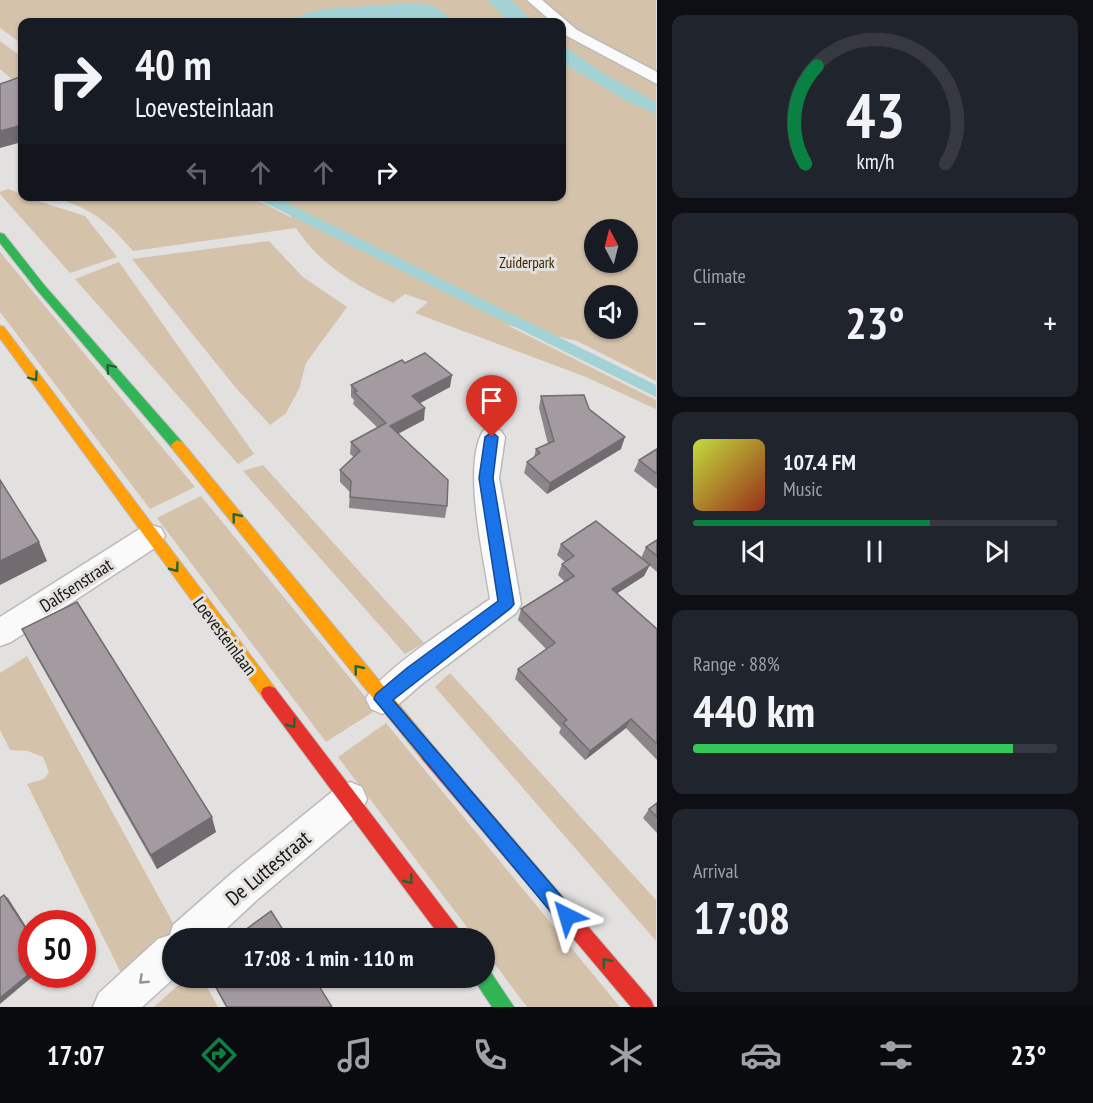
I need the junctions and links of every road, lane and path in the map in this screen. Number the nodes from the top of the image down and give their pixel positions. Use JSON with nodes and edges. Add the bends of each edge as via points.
{"nodes":[{"id":1,"x":534,"y":0,"type":"edge"},
{"id":2,"x":554,"y":18,"type":"edge"},
{"id":3,"x":566,"y":28,"type":"edge"},
{"id":4,"x":657,"y":79,"type":"edge"},
{"id":5,"x":0,"y":236,"type":"edge"},
{"id":6,"x":1,"y":334,"type":"edge"},
{"id":7,"x":492,"y":437,"type":"dead end"},
{"id":8,"x":151,"y":536,"type":"junction"},
{"id":9,"x":0,"y":633,"type":"edge"},
{"id":10,"x":382,"y":699,"type":"junction"},
{"id":11,"x":350,"y":799,"type":"junction"},
{"id":12,"x":199,"y":928,"type":"edge"},
{"id":13,"x":446,"y":928,"type":"edge"},
{"id":14,"x":162,"y":961,"type":"edge"},
{"id":15,"x":490,"y":988,"type":"edge"},
{"id":16,"x":113,"y":1007,"type":"edge"},
{"id":17,"x":504,"y":1007,"type":"edge"},
{"id":18,"x":644,"y":1007,"type":"edge"}],
"edges":[{"from":1,"to":2,"type":"street"},
{"from":3,"to":4,"type":"street"},
{"from":10,"to":5,"type":"main road","one_way":true,"via":[[212,486]]},
{"from":6,"to":8,"type":"main road","name":"Loevesteinlaan","one_way":true},
{"from":7,"to":10,"type":"street","via":[[486,478],[506,604]]},
{"from":8,"to":9,"type":"street","name":"Dalfsenstraat"},
{"from":8,"to":11,"type":"main road","name":"Loevesteinlaan","one_way":true},
{"from":18,"to":10,"type":"main road","one_way":true},
{"from":11,"to":12,"type":"street","name":"De Luttestraat"},
{"from":11,"to":13,"type":"main road","name":"Loevesteinlaan","one_way":true},
{"from":14,"to":16,"type":"street","one_way":true},
{"from":15,"to":17,"type":"main road"}]}
